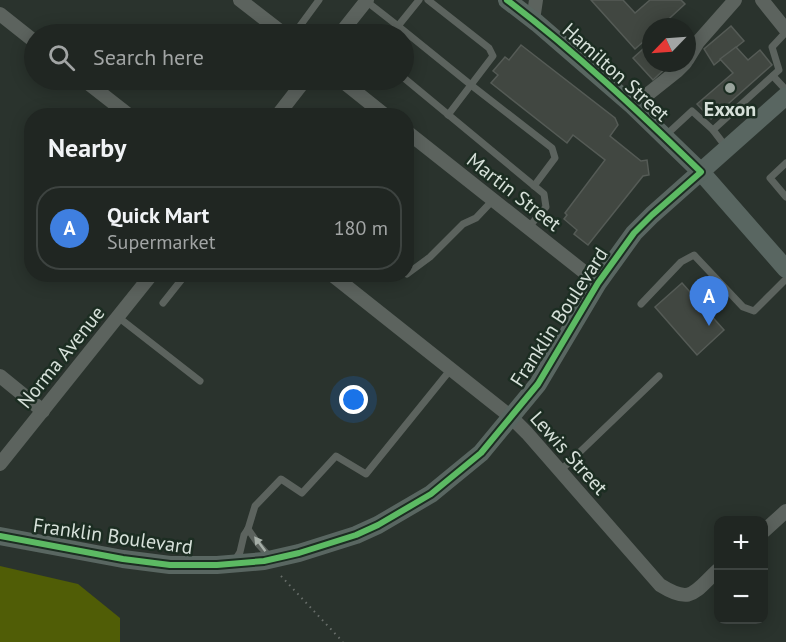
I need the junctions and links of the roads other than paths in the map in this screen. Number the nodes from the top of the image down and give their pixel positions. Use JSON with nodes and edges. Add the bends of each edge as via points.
{"nodes":[{"id":1,"x":319,"y":0,"type":"edge"},
{"id":2,"x":367,"y":0,"type":"edge"},
{"id":3,"x":419,"y":0,"type":"edge"},
{"id":4,"x":428,"y":0,"type":"edge"},
{"id":5,"x":507,"y":0,"type":"edge"},
{"id":6,"x":536,"y":0,"type":"edge"},
{"id":7,"x":735,"y":0,"type":"edge"},
{"id":8,"x":762,"y":0,"type":"edge"},
{"id":9,"x":250,"y":3,"type":"edge"},
{"id":10,"x":0,"y":14,"type":"edge"},
{"id":11,"x":533,"y":20,"type":"junction"},
{"id":12,"x":273,"y":24,"type":"edge"},
{"id":13,"x":301,"y":24,"type":"edge"},
{"id":14,"x":348,"y":24,"type":"edge"},
{"id":15,"x":396,"y":24,"type":"edge"},
{"id":16,"x":400,"y":24,"type":"edge"},
{"id":17,"x":786,"y":31,"type":"edge"},
{"id":18,"x":24,"y":33,"type":"edge"},
{"id":19,"x":414,"y":39,"type":"edge"},
{"id":20,"x":696,"y":45,"type":"edge"},
{"id":21,"x":676,"y":72,"type":"edge"},
{"id":22,"x":773,"y":76,"type":"junction"},
{"id":23,"x":471,"y":85,"type":"junction"},
{"id":24,"x":414,"y":86,"type":"edge"},
{"id":25,"x":97,"y":90,"type":"edge"},
{"id":26,"x":297,"y":90,"type":"edge"},
{"id":27,"x":354,"y":90,"type":"edge"},
{"id":28,"x":786,"y":90,"type":"edge"},
{"id":29,"x":786,"y":96,"type":"edge"},
{"id":30,"x":633,"y":106,"type":"junction"},
{"id":31,"x":120,"y":108,"type":"edge"},
{"id":32,"x":283,"y":108,"type":"edge"},
{"id":33,"x":376,"y":108,"type":"edge"},
{"id":34,"x":448,"y":115,"type":"junction"},
{"id":35,"x":713,"y":130,"type":"junction"},
{"id":36,"x":664,"y":136,"type":"junction"},
{"id":37,"x":414,"y":137,"type":"edge"},
{"id":38,"x":728,"y":148,"type":"junction"},
{"id":39,"x":786,"y":163,"type":"edge"},
{"id":40,"x":701,"y":172,"type":"junction"},
{"id":41,"x":534,"y":186,"type":"junction"},
{"id":42,"x":786,"y":197,"type":"edge"},
{"id":43,"x":493,"y":200,"type":"junction"},
{"id":44,"x":528,"y":228,"type":"junction"},
{"id":45,"x":414,"y":269,"type":"edge"},
{"id":46,"x":786,"y":269,"type":"edge"},
{"id":47,"x":786,"y":279,"type":"edge"},
{"id":48,"x":146,"y":282,"type":"edge"},
{"id":49,"x":180,"y":282,"type":"edge"},
{"id":50,"x":341,"y":282,"type":"edge"},
{"id":51,"x":598,"y":283,"type":"junction"},
{"id":52,"x":163,"y":303,"type":"dead end"},
{"id":53,"x":641,"y":304,"type":"dead end"},
{"id":54,"x":118,"y":317,"type":"junction"},
{"id":55,"x":451,"y":369,"type":"junction"},
{"id":56,"x":0,"y":376,"type":"edge"},
{"id":57,"x":659,"y":376,"type":"dead end"},
{"id":58,"x":200,"y":381,"type":"dead end"},
{"id":59,"x":43,"y":411,"type":"junction"},
{"id":60,"x":511,"y":417,"type":"junction"},
{"id":61,"x":0,"y":464,"type":"edge"},
{"id":62,"x":560,"y":471,"type":"junction"},
{"id":63,"x":786,"y":511,"type":"edge"},
{"id":64,"x":768,"y":527,"type":"edge"},
{"id":65,"x":248,"y":529,"type":"junction"},
{"id":66,"x":0,"y":536,"type":"edge"},
{"id":67,"x":272,"y":560,"type":"junction"},
{"id":68,"x":232,"y":564,"type":"junction"},
{"id":69,"x":714,"y":574,"type":"edge"}],
"edges":[{"from":1,"to":13,"type":"lane"},
{"from":2,"to":14,"type":"street"},
{"from":2,"to":15,"type":"lane"},
{"from":3,"to":16,"type":"lane"},
{"from":4,"to":23,"type":"lane","via":[[489,48],[493,56]]},
{"from":5,"to":11,"type":"street","name":"Hamilton Street"},
{"from":6,"to":11,"type":"street"},
{"from":7,"to":20,"type":"street"},
{"from":8,"to":17,"type":"street"},
{"from":9,"to":12,"type":"street"},
{"from":10,"to":18,"type":"street"},
{"from":11,"to":30,"type":"street","name":"Hamilton Street"},
{"from":17,"to":22,"type":"lane","via":[[772,47],[779,70]]},
{"from":19,"to":23,"type":"lane"},
{"from":21,"to":30,"type":"street"},
{"from":22,"to":28,"type":"lane"},
{"from":22,"to":35,"type":"lane"},
{"from":23,"to":34,"type":"lane"},
{"from":23,"to":41,"type":"lane","via":[[552,148],[555,158]]},
{"from":24,"to":34,"type":"lane"},
{"from":25,"to":31,"type":"street"},
{"from":26,"to":32,"type":"street"},
{"from":27,"to":33,"type":"street"},
{"from":29,"to":38,"type":"street","name":"Franklin Boulevard"},
{"from":30,"to":36,"type":"street","name":"Hamilton Street"},
{"from":34,"to":41,"type":"lane"},
{"from":35,"to":36,"type":"lane","via":[[692,111]]},
{"from":35,"to":38,"type":"lane"},
{"from":36,"to":40,"type":"street","name":"Hamilton Street"},
{"from":37,"to":43,"type":"street","name":"Martin Street"},
{"from":38,"to":40,"type":"street","name":"Franklin Boulevard"},
{"from":39,"to":42,"type":"lane","via":[[770,178]]},
{"from":40,"to":46,"type":"street","name":"Hamilton Street"},
{"from":40,"to":51,"type":"street","name":"Franklin Boulevard","via":[[646,221]]},
{"from":41,"to":44,"type":"lane","via":[[544,194],[546,207]]},
{"from":43,"to":44,"type":"street","name":"Martin Street"},
{"from":43,"to":45,"type":"lane"},
{"from":44,"to":51,"type":"street","name":"Martin Street"},
{"from":47,"to":53,"type":"lane","via":[[754,311],[743,307],[694,255],[681,262]]},
{"from":48,"to":54,"type":"street","name":"Norma Avenue"},
{"from":49,"to":52,"type":"lane"},
{"from":50,"to":55,"type":"street","name":"Lewis Street"},
{"from":51,"to":60,"type":"street","name":"Franklin Boulevard","via":[[538,384]]},
{"from":54,"to":58,"type":"lane"},
{"from":54,"to":59,"type":"street","name":"Norma Avenue"},
{"from":55,"to":60,"type":"street","name":"Lewis Street"},
{"from":55,"to":65,"type":"lane","via":[[366,474],[336,456],[302,493],[281,479],[255,506]]},
{"from":56,"to":59,"type":"street"},
{"from":57,"to":62,"type":"lane"},
{"from":59,"to":61,"type":"street","name":"Norma Avenue"},
{"from":60,"to":62,"type":"street","name":"Lewis Street"},
{"from":60,"to":67,"type":"street","name":"Franklin Boulevard","via":[[481,453],[431,494],[356,535]]},
{"from":62,"to":69,"type":"street","name":"Lewis Street","via":[[660,585],[685,596]]},
{"from":63,"to":64,"type":"street"},
{"from":67,"to":65,"type":"lane","one_way":true},
{"from":65,"to":68,"type":"lane"},
{"from":66,"to":68,"type":"street","name":"Franklin Boulevard","via":[[170,565]]},
{"from":67,"to":68,"type":"street","name":"Franklin Boulevard"}]}
